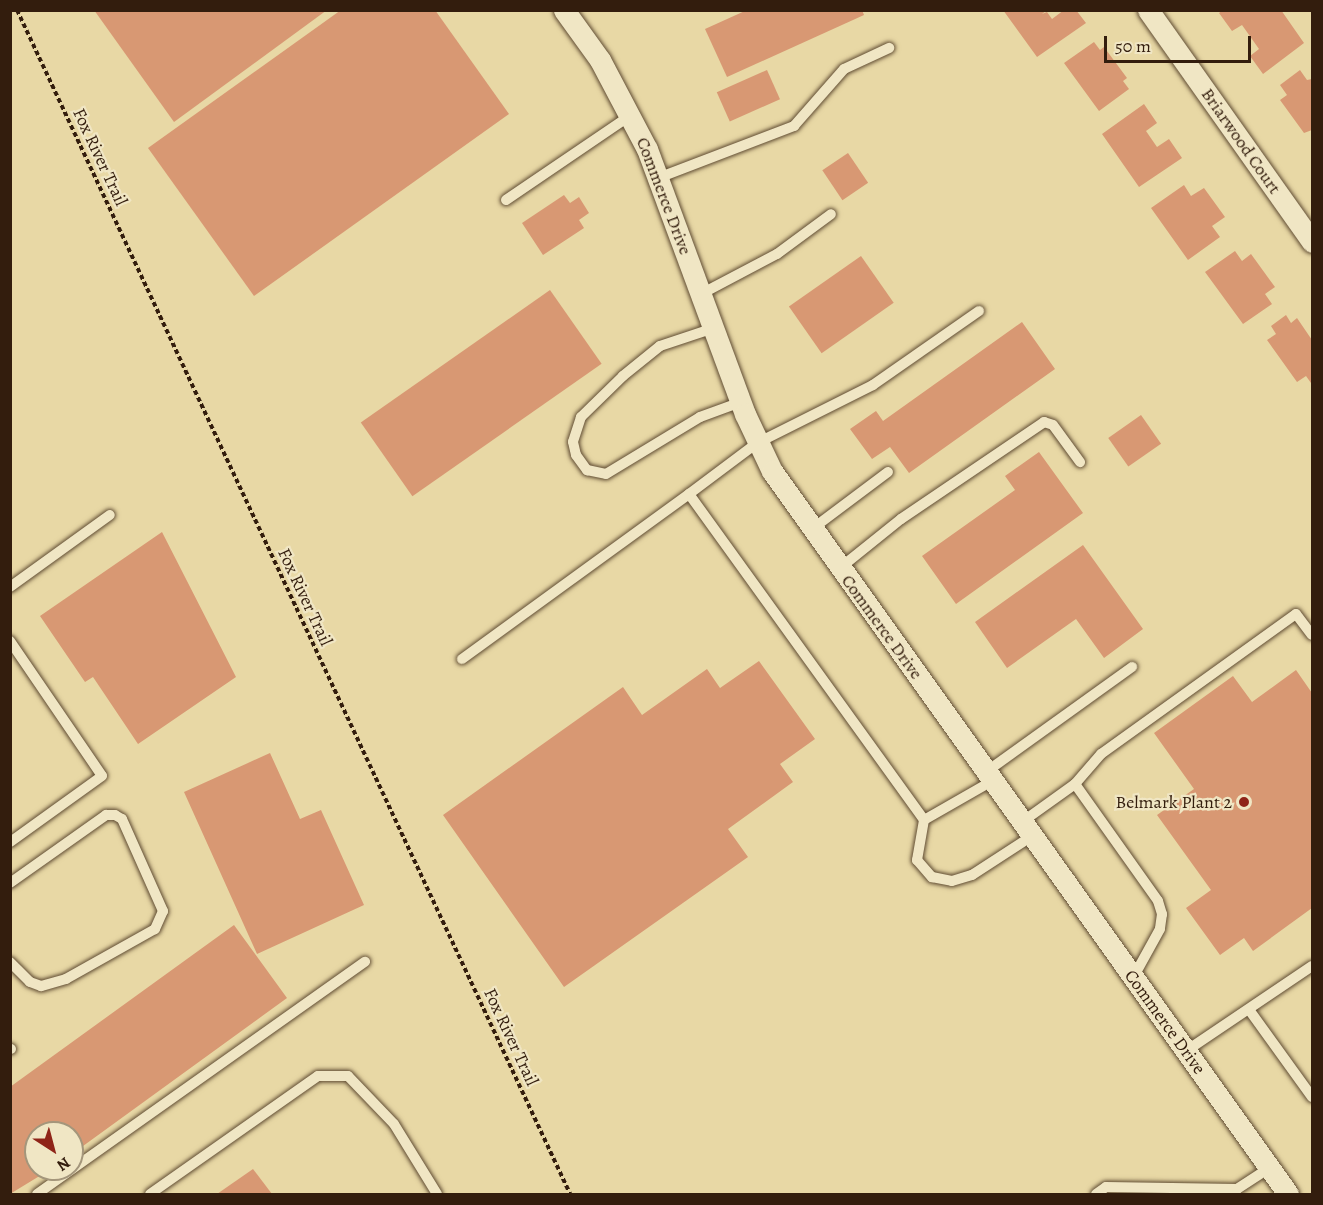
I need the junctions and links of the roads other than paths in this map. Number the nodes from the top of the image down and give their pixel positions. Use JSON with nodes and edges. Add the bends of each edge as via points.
{"nodes":[{"id":1,"x":564,"y":10,"type":"edge"},
{"id":2,"x":1148,"y":10,"type":"edge"},
{"id":3,"x":889,"y":48,"type":"dead end"},
{"id":4,"x":631,"y":115,"type":"junction"},
{"id":5,"x":658,"y":178,"type":"junction"},
{"id":6,"x":506,"y":200,"type":"dead end"},
{"id":7,"x":831,"y":214,"type":"dead end"},
{"id":8,"x":1312,"y":242,"type":"edge"},
{"id":9,"x":701,"y":294,"type":"junction"},
{"id":10,"x":979,"y":311,"type":"dead end"},
{"id":11,"x":714,"y":328,"type":"junction"},
{"id":12,"x":741,"y":402,"type":"junction"},
{"id":13,"x":757,"y":443,"type":"junction"},
{"id":14,"x":1080,"y":462,"type":"dead end"},
{"id":15,"x":888,"y":472,"type":"dead end"},
{"id":16,"x":689,"y":494,"type":"junction"},
{"id":17,"x":110,"y":515,"type":"dead end"},
{"id":18,"x":812,"y":529,"type":"junction"},
{"id":19,"x":840,"y":568,"type":"junction"},
{"id":20,"x":10,"y":587,"type":"edge"},
{"id":21,"x":1312,"y":635,"type":"edge"},
{"id":22,"x":10,"y":641,"type":"edge"},
{"id":23,"x":462,"y":659,"type":"dead end"},
{"id":24,"x":1132,"y":667,"type":"dead end"},
{"id":25,"x":989,"y":777,"type":"junction"},
{"id":26,"x":1075,"y":784,"type":"junction"},
{"id":27,"x":924,"y":819,"type":"junction"},
{"id":28,"x":1027,"y":829,"type":"junction"},
{"id":29,"x":10,"y":842,"type":"edge"},
{"id":30,"x":10,"y":883,"type":"edge"},
{"id":31,"x":10,"y":962,"type":"edge"},
{"id":32,"x":364,"y":962,"type":"dead end"},
{"id":33,"x":1312,"y":966,"type":"edge"},
{"id":34,"x":1133,"y":978,"type":"junction"},
{"id":35,"x":1250,"y":1011,"type":"junction"},
{"id":36,"x":1186,"y":1051,"type":"junction"},
{"id":37,"x":1312,"y":1097,"type":"edge"},
{"id":38,"x":1269,"y":1168,"type":"junction"},
{"id":39,"x":37,"y":1194,"type":"edge"},
{"id":40,"x":150,"y":1194,"type":"edge"},
{"id":41,"x":437,"y":1194,"type":"edge"},
{"id":42,"x":1096,"y":1194,"type":"edge"},
{"id":43,"x":1288,"y":1194,"type":"edge"}],
"edges":[{"from":1,"to":4,"type":"street","name":"Commerce Drive","via":[[600,60]]},
{"from":2,"to":8,"type":"street","name":"Briarwood Court"},
{"from":3,"to":5,"type":"lane","via":[[844,69],[794,126]]},
{"from":4,"to":5,"type":"street","name":"Commerce Drive"},
{"from":4,"to":6,"type":"lane"},
{"from":5,"to":9,"type":"street","name":"Commerce Drive"},
{"from":7,"to":9,"type":"lane","via":[[777,254]]},
{"from":9,"to":11,"type":"street","name":"Commerce Drive"},
{"from":10,"to":13,"type":"lane","via":[[873,385]]},
{"from":11,"to":12,"type":"street","name":"Commerce Drive"},
{"from":11,"to":12,"type":"lane","via":[[660,346],[623,376],[581,417],[573,442],[576,455],[587,470],[606,474],[700,417]]},
{"from":12,"to":13,"type":"street","name":"Commerce Drive"},
{"from":13,"to":16,"type":"lane"},
{"from":13,"to":18,"type":"street","name":"Commerce Drive"},
{"from":14,"to":19,"type":"lane","via":[[1053,425],[1044,422],[901,519]]},
{"from":15,"to":18,"type":"lane"},
{"from":16,"to":23,"type":"lane"},
{"from":16,"to":27,"type":"lane"},
{"from":17,"to":20,"type":"lane"},
{"from":18,"to":19,"type":"street","name":"Commerce Drive"},
{"from":19,"to":25,"type":"street","name":"Commerce Drive"},
{"from":21,"to":26,"type":"lane","via":[[1296,614],[1101,754]]},
{"from":22,"to":29,"type":"lane","via":[[102,776]]},
{"from":24,"to":25,"type":"lane"},
{"from":25,"to":27,"type":"lane"},
{"from":25,"to":28,"type":"street","name":"Commerce Drive"},
{"from":26,"to":28,"type":"lane"},
{"from":26,"to":34,"type":"lane","via":[[1158,901],[1162,914],[1160,929]]},
{"from":27,"to":28,"type":"lane","via":[[917,861],[932,877],[952,881],[972,875]]},
{"from":28,"to":34,"type":"street","name":"Commerce Drive"},
{"from":30,"to":31,"type":"lane","via":[[106,815],[115,815],[122,819],[163,911],[155,929],[66,979],[40,986],[30,982]]},
{"from":32,"to":39,"type":"lane"},
{"from":33,"to":35,"type":"lane"},
{"from":34,"to":36,"type":"street","name":"Commerce Drive"},
{"from":35,"to":36,"type":"lane"},
{"from":35,"to":37,"type":"lane"},
{"from":36,"to":38,"type":"street","name":"Commerce Drive"},
{"from":38,"to":42,"type":"lane","via":[[1237,1189],[1106,1187]]},
{"from":38,"to":43,"type":"street","name":"Commerce Drive"},
{"from":40,"to":41,"type":"lane","via":[[318,1076],[348,1076],[394,1124]]}]}
